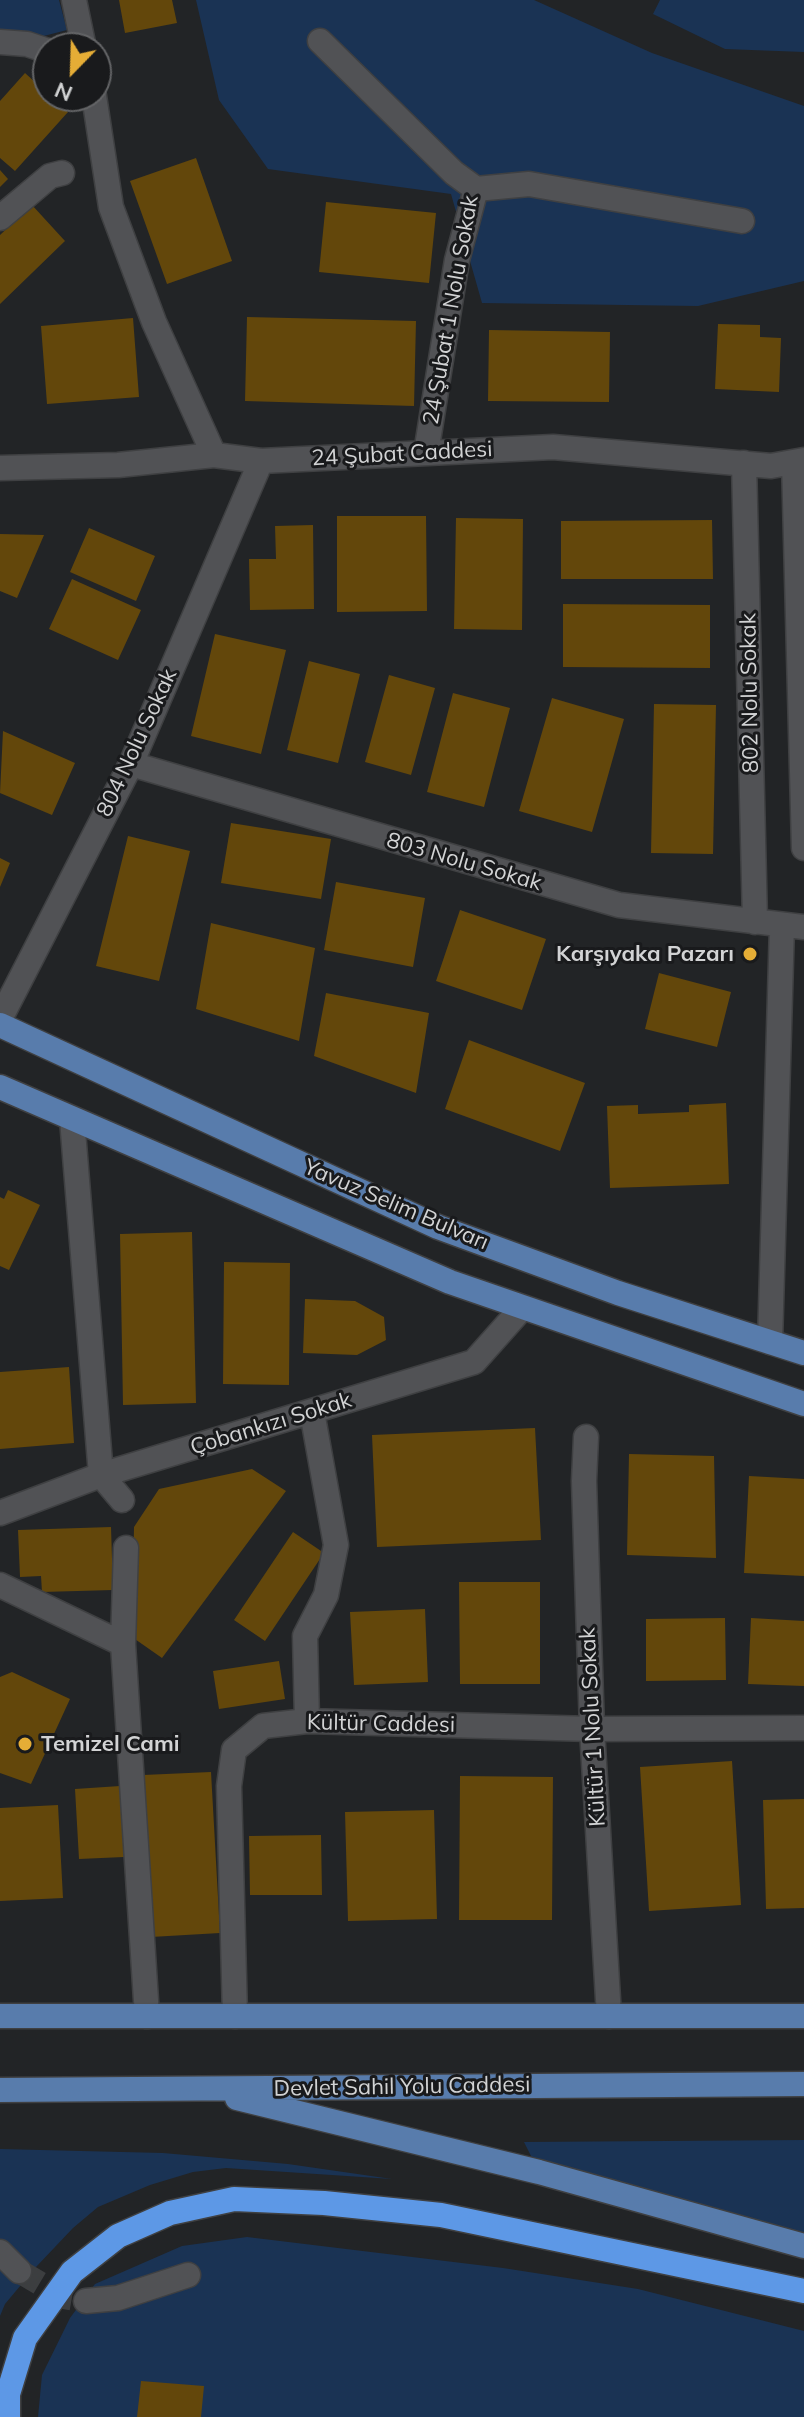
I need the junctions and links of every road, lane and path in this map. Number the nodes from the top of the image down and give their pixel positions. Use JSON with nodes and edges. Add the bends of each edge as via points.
{"nodes":[{"id":1,"x":74,"y":0,"type":"edge"},
{"id":2,"x":81,"y":32,"type":"edge"},
{"id":3,"x":320,"y":41,"type":"dead end"},
{"id":4,"x":0,"y":42,"type":"edge"},
{"id":5,"x":32,"y":46,"type":"edge"},
{"id":6,"x":93,"y":112,"type":"edge"},
{"id":7,"x":56,"y":174,"type":"dead end"},
{"id":8,"x":476,"y":189,"type":"junction"},
{"id":9,"x":0,"y":218,"type":"edge"},
{"id":10,"x":742,"y":221,"type":"dead end"},
{"id":11,"x":426,"y":453,"type":"junction"},
{"id":12,"x":214,"y":455,"type":"junction"},
{"id":13,"x":261,"y":461,"type":"junction"},
{"id":14,"x":799,"y":461,"type":"edge"},
{"id":15,"x":744,"y":463,"type":"junction"},
{"id":16,"x":0,"y":468,"type":"edge"},
{"id":17,"x":131,"y":764,"type":"junction"},
{"id":18,"x":804,"y":848,"type":"edge"},
{"id":19,"x":755,"y":922,"type":"junction"},
{"id":20,"x":793,"y":926,"type":"edge"},
{"id":21,"x":0,"y":1022,"type":"edge"},
{"id":22,"x":0,"y":1087,"type":"edge"},
{"id":23,"x":72,"y":1119,"type":"junction"},
{"id":24,"x":522,"y":1308,"type":"junction"},
{"id":25,"x":770,"y":1342,"type":"junction"},
{"id":26,"x":804,"y":1353,"type":"edge"},
{"id":27,"x":804,"y":1404,"type":"edge"},
{"id":28,"x":312,"y":1412,"type":"junction"},
{"id":29,"x":586,"y":1437,"type":"dead end"},
{"id":30,"x":101,"y":1475,"type":"junction"},
{"id":31,"x":122,"y":1500,"type":"dead end"},
{"id":32,"x":0,"y":1513,"type":"edge"},
{"id":33,"x":126,"y":1548,"type":"dead end"},
{"id":34,"x":0,"y":1585,"type":"edge"},
{"id":35,"x":123,"y":1644,"type":"junction"},
{"id":36,"x":307,"y":1721,"type":"junction"},
{"id":37,"x":804,"y":1728,"type":"edge"},
{"id":38,"x":592,"y":1729,"type":"junction"},
{"id":39,"x":0,"y":2016,"type":"edge"},
{"id":40,"x":147,"y":2016,"type":"junction"},
{"id":41,"x":235,"y":2016,"type":"junction"},
{"id":42,"x":609,"y":2016,"type":"junction"},
{"id":43,"x":804,"y":2016,"type":"edge"},
{"id":44,"x":804,"y":2084,"type":"edge"},
{"id":45,"x":0,"y":2090,"type":"edge"},
{"id":46,"x":208,"y":2091,"type":"junction"},
{"id":47,"x":804,"y":2246,"type":"edge"},
{"id":48,"x":0,"y":2252,"type":"edge"},
{"id":49,"x":19,"y":2271,"type":"tunnel mouth"},
{"id":50,"x":188,"y":2275,"type":"dead end"},
{"id":51,"x":804,"y":2291,"type":"edge"},
{"id":52,"x":86,"y":2301,"type":"tunnel mouth"},
{"id":53,"x":8,"y":2417,"type":"edge"}],
"edges":[{"from":1,"to":2,"type":"street"},
{"from":3,"to":8,"type":"street","name":"24 Şubat 1 Nolu Sokak"},
{"from":4,"to":5,"type":"street"},
{"from":6,"to":12,"type":"street","via":[[92,148],[111,207],[154,322]]},
{"from":7,"to":9,"type":"street"},
{"from":8,"to":10,"type":"street","via":[[529,184]]},
{"from":8,"to":11,"type":"street","name":"24 Şubat 1 Nolu Sokak","via":[[457,260]]},
{"from":11,"to":13,"type":"street","name":"24 Şubat Caddesi"},
{"from":11,"to":15,"type":"street","name":"24 Şubat Caddesi","via":[[553,447]]},
{"from":12,"to":13,"type":"street","name":"24 Şubat Caddesi"},
{"from":12,"to":16,"type":"street","name":"24 Şubat Caddesi","via":[[118,465]]},
{"from":13,"to":17,"type":"street","name":"804 Nolu Sokak"},
{"from":14,"to":15,"type":"street","name":"24 Şubat Caddesi"},
{"from":14,"to":18,"type":"street"},
{"from":15,"to":19,"type":"street","name":"802 Nolu Sokak"},
{"from":17,"to":19,"type":"street","name":"803 Nolu Sokak","via":[[619,905]]},
{"from":17,"to":21,"type":"street","name":"804 Nolu Sokak"},
{"from":19,"to":20,"type":"street","name":"803 Nolu Sokak"},
{"from":20,"to":25,"type":"street"},
{"from":21,"to":25,"type":"main road","name":"Yavuz Selim Bulvarı","via":[[438,1227]]},
{"from":22,"to":23,"type":"main road"},
{"from":23,"to":24,"type":"main road"},
{"from":23,"to":30,"type":"street"},
{"from":24,"to":27,"type":"main road"},
{"from":24,"to":28,"type":"street","name":"Çobankızı Sokak","via":[[474,1362]]},
{"from":25,"to":26,"type":"main road","name":"Yavuz Selim Bulvarı"},
{"from":28,"to":30,"type":"street","name":"Çobankızı Sokak"},
{"from":28,"to":36,"type":"street","via":[[336,1545],[326,1595],[305,1636]]},
{"from":29,"to":38,"type":"street","name":"Kültür 1 Nolu Sokak"},
{"from":30,"to":31,"type":"street"},
{"from":30,"to":32,"type":"street","name":"Çobankızı Sokak"},
{"from":33,"to":35,"type":"street"},
{"from":34,"to":35,"type":"street"},
{"from":35,"to":40,"type":"street"},
{"from":36,"to":38,"type":"street","name":"Kültür Caddesi"},
{"from":36,"to":41,"type":"street","name":"Kültür Caddesi","via":[[263,1726],[234,1750],[229,1786]]},
{"from":37,"to":38,"type":"street","name":"Kültür Caddesi"},
{"from":38,"to":42,"type":"street","name":"Kültür 1 Nolu Sokak"},
{"from":39,"to":40,"type":"main road"},
{"from":40,"to":41,"type":"main road"},
{"from":41,"to":42,"type":"main road"},
{"from":42,"to":43,"type":"main road"},
{"from":44,"to":46,"type":"main road","name":"Devlet Sahil Yolu Caddesi"},
{"from":45,"to":46,"type":"main road","name":"Devlet Sahil Yolu Caddesi"},
{"from":46,"to":47,"type":"main road","via":[[539,2172]]},
{"from":48,"to":49,"type":"street"},
{"from":50,"to":52,"type":"street","via":[[118,2298]]},
{"from":51,"to":53,"type":"highway","via":[[441,2215],[234,2199],[170,2213],[118,2236],[72,2272],[25,2338],[8,2394]]}]}
